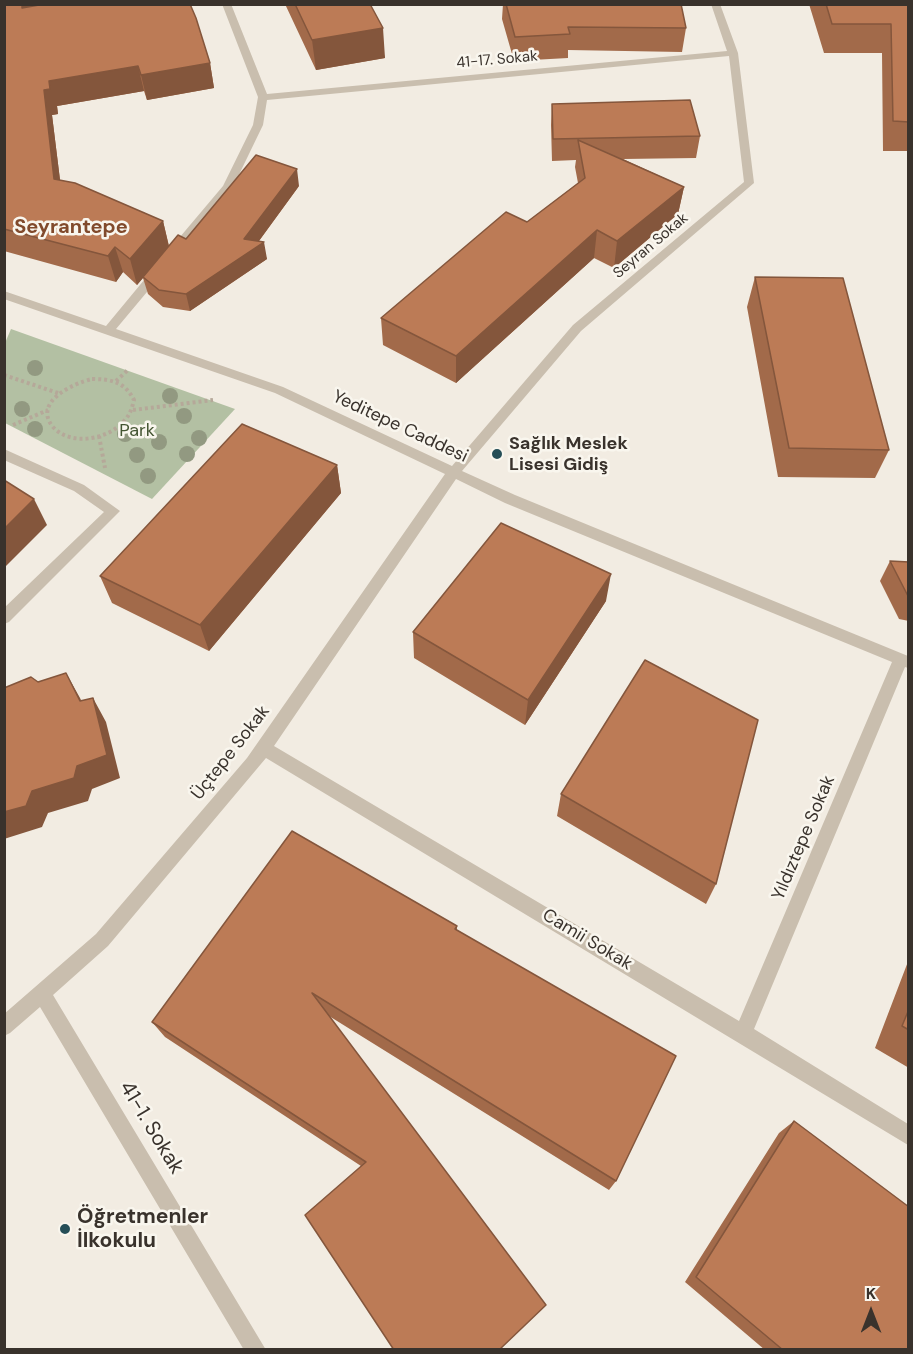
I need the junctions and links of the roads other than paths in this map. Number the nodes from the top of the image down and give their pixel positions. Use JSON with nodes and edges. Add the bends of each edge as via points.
{"nodes":[{"id":1,"x":226,"y":4,"type":"edge"},
{"id":2,"x":715,"y":4,"type":"edge"},
{"id":3,"x":733,"y":53,"type":"junction"},
{"id":4,"x":263,"y":97,"type":"junction"},
{"id":5,"x":4,"y":295,"type":"edge"},
{"id":6,"x":108,"y":331,"type":"junction"},
{"id":7,"x":4,"y":454,"type":"edge"},
{"id":8,"x":454,"y":472,"type":"junction"},
{"id":9,"x":4,"y":618,"type":"edge"},
{"id":10,"x":905,"y":660,"type":"edge"},
{"id":11,"x":263,"y":748,"type":"junction"},
{"id":12,"x":42,"y":993,"type":"junction"},
{"id":13,"x":4,"y":1027,"type":"edge"},
{"id":14,"x":743,"y":1033,"type":"junction"},
{"id":15,"x":909,"y":1135,"type":"edge"},
{"id":16,"x":256,"y":1350,"type":"edge"}],
"edges":[{"from":1,"to":4,"type":"street"},
{"from":2,"to":3,"type":"street","name":"Seyran Sokak"},
{"from":3,"to":4,"type":"street","name":"41-17. Sokak"},
{"from":3,"to":8,"type":"street","name":"Seyran Sokak","via":[[749,183],[577,328]]},
{"from":4,"to":6,"type":"street","via":[[258,125],[228,187]]},
{"from":5,"to":6,"type":"street","name":"Yeditepe Caddesi"},
{"from":6,"to":8,"type":"street","name":"Yeditepe Caddesi","via":[[279,390]]},
{"from":7,"to":9,"type":"street","via":[[79,488],[113,511]]},
{"from":8,"to":10,"type":"street","name":"Yeditepe Caddesi","via":[[510,499]]},
{"from":8,"to":11,"type":"street","name":"Üçtepe Sokak"},
{"from":10,"to":14,"type":"street","name":"Yıldıztepe Sokak"},
{"from":11,"to":12,"type":"street","name":"Üçtepe Sokak","via":[[102,940]]},
{"from":11,"to":14,"type":"street","name":"Camii Sokak"},
{"from":12,"to":13,"type":"street","name":"Üçtepe Sokak"},
{"from":12,"to":16,"type":"street","name":"41-1. Sokak"},
{"from":14,"to":15,"type":"street","name":"Camii Sokak"}]}
